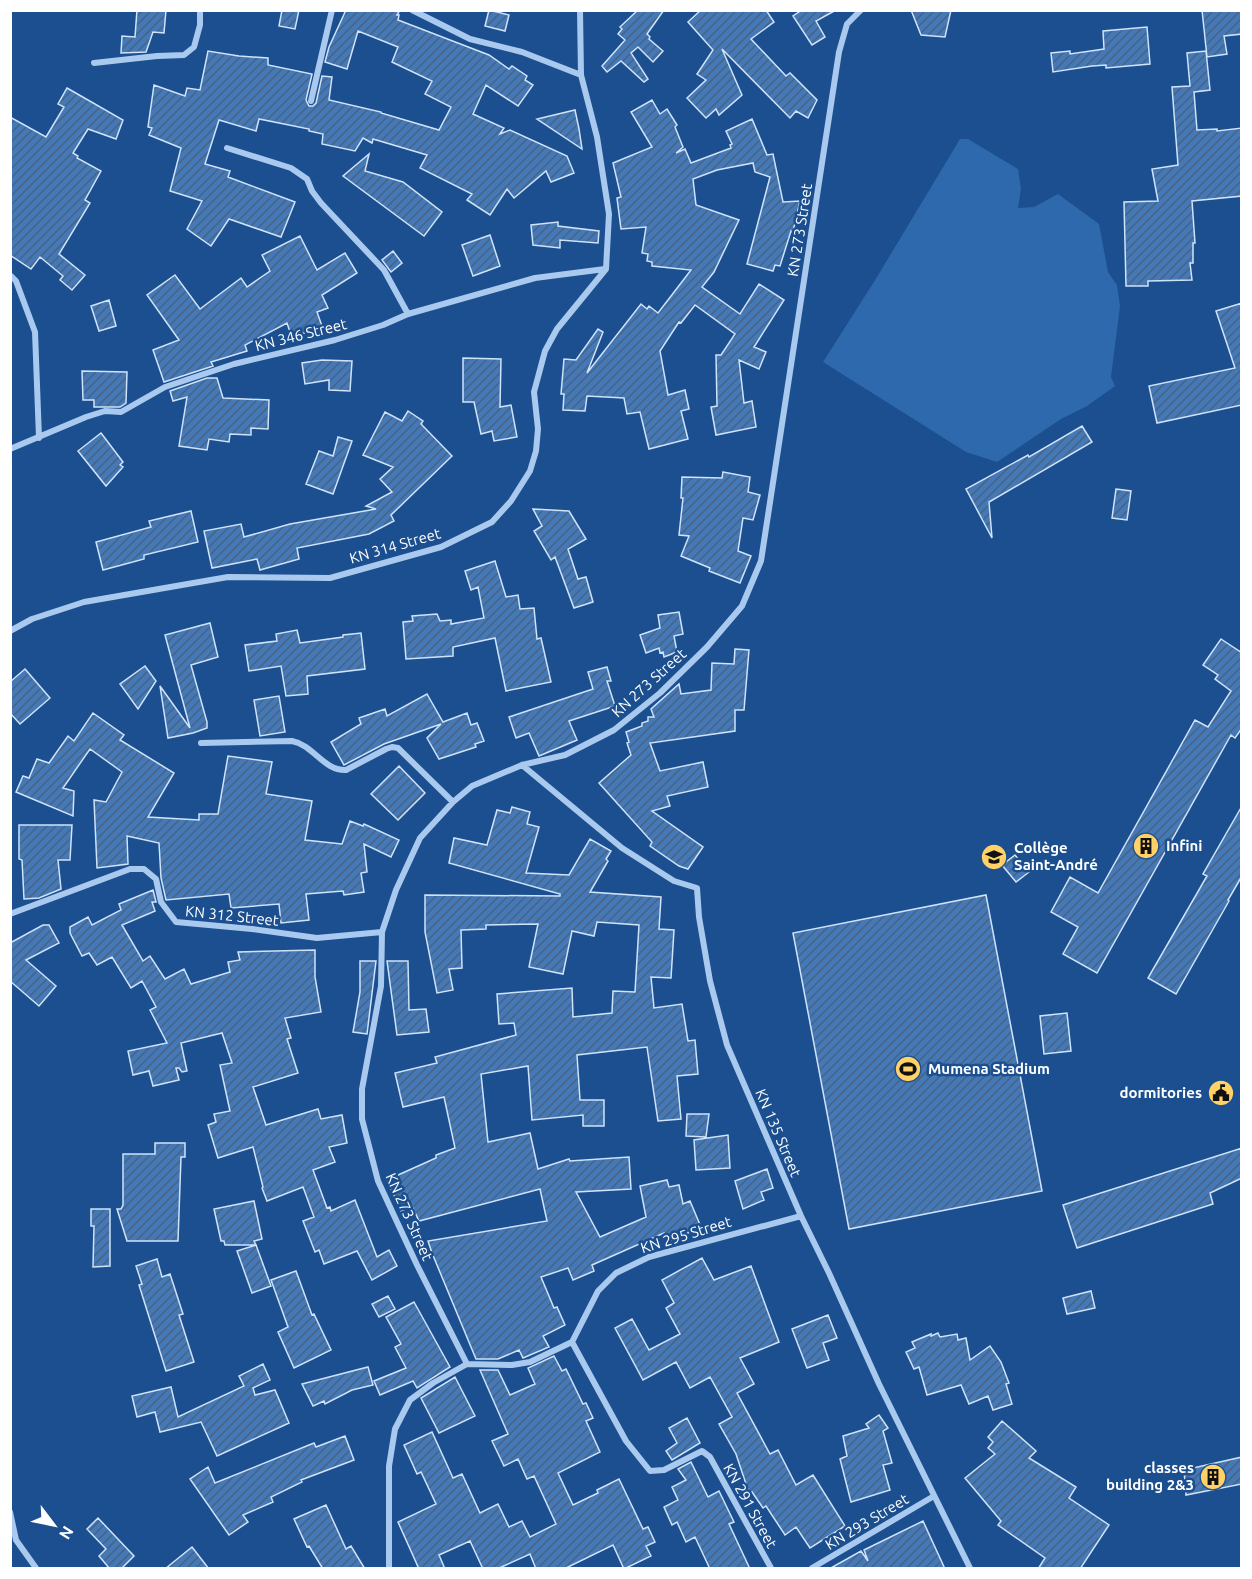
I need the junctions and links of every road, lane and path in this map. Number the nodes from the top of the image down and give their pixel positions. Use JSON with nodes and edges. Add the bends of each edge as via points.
{"nodes":[{"id":1,"x":200,"y":10,"type":"edge"},
{"id":2,"x":332,"y":10,"type":"edge"},
{"id":3,"x":412,"y":10,"type":"edge"},
{"id":4,"x":580,"y":10,"type":"edge"},
{"id":5,"x":861,"y":10,"type":"edge"},
{"id":6,"x":94,"y":63,"type":"dead end"},
{"id":7,"x":581,"y":75,"type":"junction"},
{"id":8,"x":311,"y":101,"type":"dead end"},
{"id":9,"x":227,"y":148,"type":"dead end"},
{"id":10,"x":606,"y":269,"type":"junction"},
{"id":11,"x":10,"y":274,"type":"edge"},
{"id":12,"x":408,"y":314,"type":"junction"},
{"id":13,"x":39,"y":438,"type":"junction"},
{"id":14,"x":10,"y":449,"type":"edge"},
{"id":15,"x":10,"y":631,"type":"edge"},
{"id":16,"x":201,"y":743,"type":"dead end"},
{"id":17,"x":522,"y":765,"type":"junction"},
{"id":18,"x":453,"y":802,"type":"junction"},
{"id":19,"x":10,"y":914,"type":"edge"},
{"id":20,"x":382,"y":932,"type":"junction"},
{"id":21,"x":801,"y":1216,"type":"junction"},
{"id":22,"x":572,"y":1342,"type":"junction"},
{"id":23,"x":467,"y":1364,"type":"junction"},
{"id":24,"x":933,"y":1496,"type":"junction"},
{"id":25,"x":10,"y":1512,"type":"edge"},
{"id":26,"x":36,"y":1569,"type":"edge"},
{"id":27,"x":389,"y":1569,"type":"edge"},
{"id":28,"x":771,"y":1569,"type":"edge"},
{"id":29,"x":812,"y":1569,"type":"edge"},
{"id":30,"x":970,"y":1569,"type":"edge"}],
"edges":[{"from":1,"to":6,"type":"street","via":[[194,47],[184,55]]},
{"from":2,"to":8,"type":"street"},
{"from":3,"to":7,"type":"street","via":[[470,39],[522,52]]},
{"from":4,"to":7,"type":"street"},
{"from":5,"to":17,"type":"street","name":"KN 273 Street","via":[[847,24],[839,52],[761,561],[742,606],[660,693],[614,730],[565,755]]},
{"from":7,"to":10,"type":"street","via":[[607,191]]},
{"from":9,"to":12,"type":"street","via":[[291,168],[307,179],[321,203],[384,270]]},
{"from":10,"to":12,"type":"street","name":"KN 346 Street","via":[[535,278]]},
{"from":10,"to":15,"type":"street","name":"KN 314 Street","via":[[557,329],[545,351],[534,392],[538,429],[530,471],[492,522],[441,547],[330,578],[228,577],[84,602],[32,619]]},
{"from":11,"to":13,"type":"street","via":[[35,332]]},
{"from":12,"to":13,"type":"street","name":"KN 346 Street","via":[[383,326],[234,364],[165,387],[121,412],[105,411],[86,417]]},
{"from":13,"to":14,"type":"street","name":"KN 346 Street"},
{"from":16,"to":18,"type":"street","via":[[303,743],[333,769],[340,770],[386,749],[399,748]]},
{"from":17,"to":18,"type":"street","name":"KN 273 Street","via":[[472,786]]},
{"from":17,"to":21,"type":"street","name":"KN 135 Street","via":[[622,848],[674,881],[697,888],[710,981],[727,1045]]},
{"from":18,"to":20,"type":"street","name":"KN 273 Street","via":[[420,838]]},
{"from":19,"to":20,"type":"street","name":"KN 312 Street","via":[[130,869],[144,869],[156,879],[161,902],[176,922],[317,938]]},
{"from":20,"to":23,"type":"street","name":"KN 273 Street","via":[[381,986],[362,1089],[362,1119],[378,1181]]},
{"from":21,"to":22,"type":"street","name":"KN 295 Street","via":[[649,1257],[616,1273],[598,1291]]},
{"from":21,"to":24,"type":"street","name":"KN 135 Street"},
{"from":22,"to":23,"type":"street","via":[[530,1362]]},
{"from":22,"to":28,"type":"street","name":"KN 291 Street","via":[[626,1440],[650,1471],[664,1470],[702,1451],[710,1457]]},
{"from":23,"to":27,"type":"street","via":[[410,1400],[395,1430],[389,1466]]},
{"from":24,"to":29,"type":"street","name":"KN 293 Street"},
{"from":24,"to":30,"type":"street","name":"KN 135 Street"},
{"from":25,"to":26,"type":"street","via":[[16,1540]]}]}
